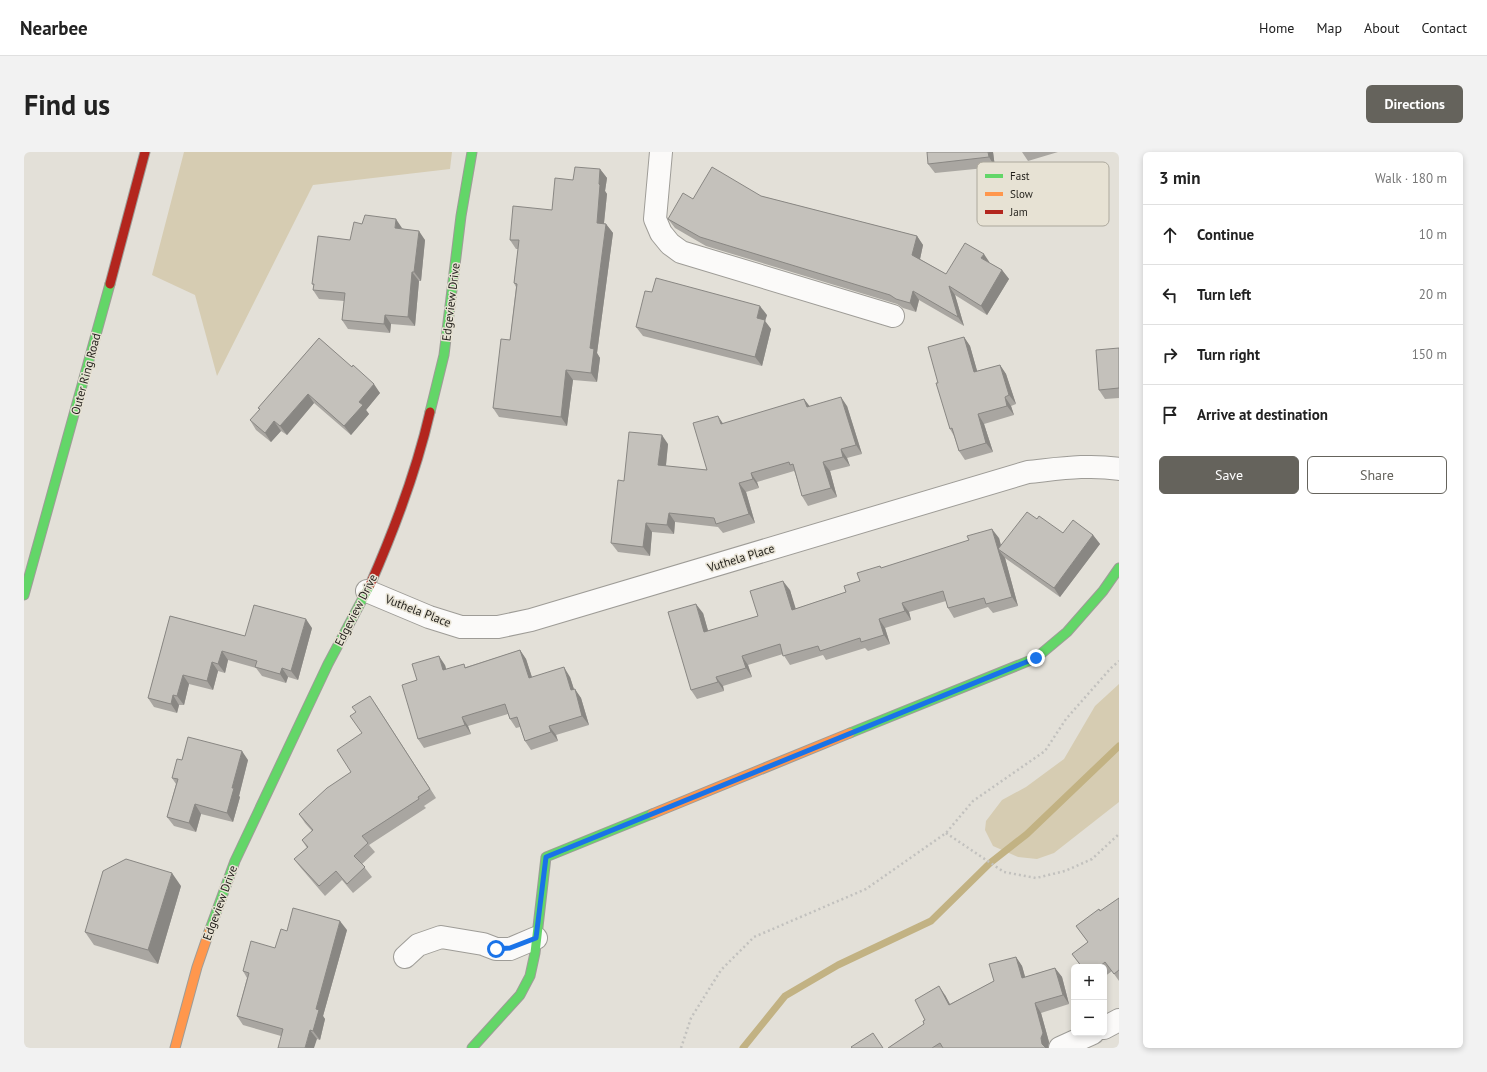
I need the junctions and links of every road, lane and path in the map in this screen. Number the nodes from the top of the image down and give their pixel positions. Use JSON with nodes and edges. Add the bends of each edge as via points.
{"nodes":[{"id":1,"x":145,"y":152,"type":"edge"},
{"id":2,"x":472,"y":152,"type":"edge"},
{"id":3,"x":661,"y":152,"type":"edge"},
{"id":4,"x":893,"y":316,"type":"dead end"},
{"id":5,"x":1119,"y":470,"type":"edge"},
{"id":6,"x":1119,"y":568,"type":"edge"},
{"id":7,"x":367,"y":591,"type":"junction"},
{"id":8,"x":24,"y":595,"type":"edge"},
{"id":9,"x":1119,"y":661,"type":"edge"},
{"id":10,"x":946,"y":833,"type":"junction"},
{"id":11,"x":1119,"y":834,"type":"edge"},
{"id":12,"x":536,"y":938,"type":"junction"},
{"id":13,"x":404,"y":957,"type":"dead end"},
{"id":14,"x":1119,"y":1020,"type":"edge"},
{"id":15,"x":1107,"y":1026,"type":"edge"},
{"id":16,"x":1086,"y":1036,"type":"edge"},
{"id":17,"x":175,"y":1048,"type":"edge"},
{"id":18,"x":472,"y":1048,"type":"edge"},
{"id":19,"x":681,"y":1048,"type":"edge"},
{"id":20,"x":1060,"y":1048,"type":"edge"}],
"edges":[{"from":1,"to":8,"type":"main road","name":"Outer Ring Road"},
{"from":2,"to":7,"type":"main road","name":"Edgeview Drive","via":[[461,216],[444,355],[421,450],[394,529]]},
{"from":3,"to":4,"type":"street","via":[[655,219],[661,233],[681,252]]},
{"from":5,"to":7,"type":"street","name":"Vuthela Place","via":[[1071,467],[1028,472],[539,618],[498,627],[461,627],[429,617]]},
{"from":6,"to":12,"type":"main road","via":[[1103,591],[1067,632],[1036,658],[546,857]]},
{"from":7,"to":17,"type":"main road","name":"Edgeview Drive","via":[[328,664],[235,862],[196,967]]},
{"from":9,"to":10,"type":"path","via":[[1066,719],[1045,751],[973,800]]},
{"from":10,"to":11,"type":"path","via":[[1004,872],[1036,878],[1065,871],[1092,859]]},
{"from":10,"to":19,"type":"path","via":[[866,889],[754,937],[721,970],[691,1018]]},
{"from":12,"to":13,"type":"street","via":[[510,948],[496,949],[441,936],[418,945]]},
{"from":12,"to":18,"type":"main road","via":[[530,976],[520,995]]},
{"from":14,"to":15,"type":"street"},
{"from":16,"to":20,"type":"street"}]}
